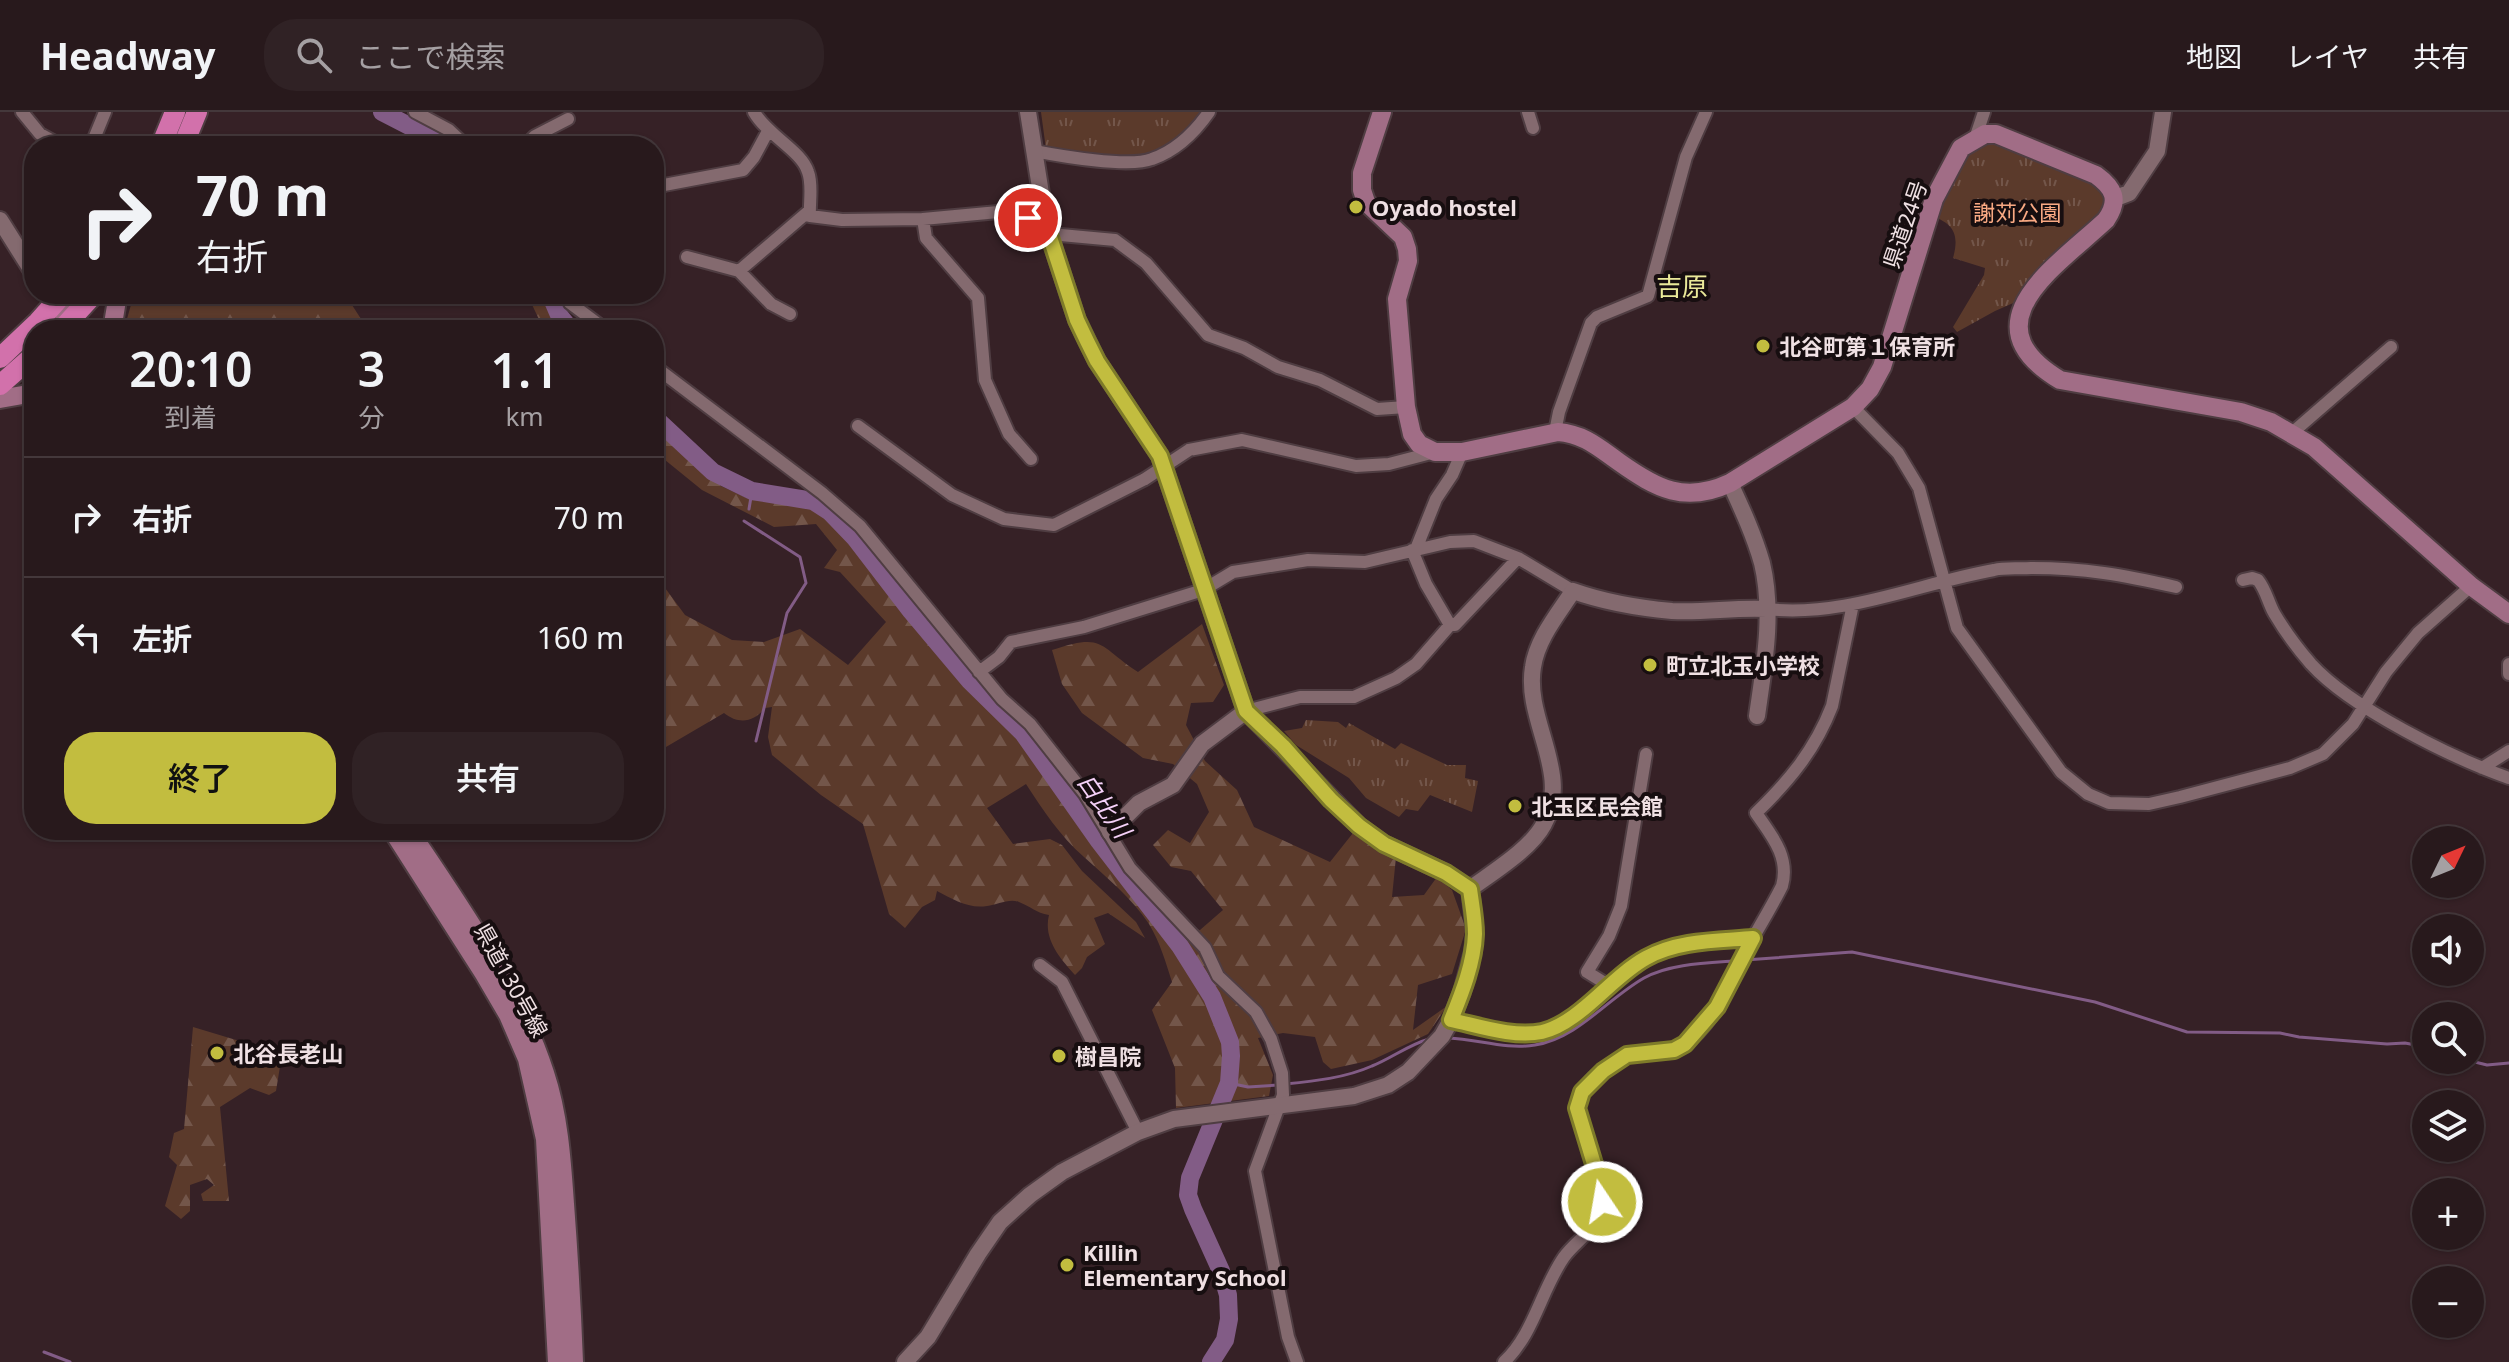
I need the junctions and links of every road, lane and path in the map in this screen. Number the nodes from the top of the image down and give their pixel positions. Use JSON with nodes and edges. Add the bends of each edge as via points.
{"nodes":[{"id":1,"x":22,"y":112,"type":"edge"},
{"id":2,"x":105,"y":112,"type":"edge"},
{"id":3,"x":175,"y":112,"type":"edge"},
{"id":4,"x":197,"y":112,"type":"edge"},
{"id":5,"x":415,"y":112,"type":"edge"},
{"id":6,"x":754,"y":112,"type":"edge"},
{"id":7,"x":1028,"y":112,"type":"edge"},
{"id":8,"x":1209,"y":112,"type":"edge"},
{"id":9,"x":1382,"y":112,"type":"edge"},
{"id":10,"x":1528,"y":112,"type":"edge"},
{"id":11,"x":1706,"y":112,"type":"edge"},
{"id":12,"x":1984,"y":112,"type":"edge"},
{"id":13,"x":2163,"y":112,"type":"edge"},
{"id":14,"x":568,"y":119,"type":"dead end"},
{"id":15,"x":1533,"y":128,"type":"dead end"},
{"id":16,"x":768,"y":131,"type":"junction"},
{"id":17,"x":44,"y":136,"type":"edge"},
{"id":18,"x":95,"y":136,"type":"edge"},
{"id":19,"x":165,"y":136,"type":"edge"},
{"id":20,"x":187,"y":136,"type":"edge"},
{"id":21,"x":455,"y":136,"type":"edge"},
{"id":22,"x":535,"y":136,"type":"edge"},
{"id":23,"x":1975,"y":139,"type":"junction"},
{"id":24,"x":1034,"y":151,"type":"junction"},
{"id":25,"x":664,"y":185,"type":"edge"},
{"id":26,"x":2116,"y":198,"type":"junction"},
{"id":27,"x":809,"y":211,"type":"junction"},
{"id":28,"x":923,"y":219,"type":"junction"},
{"id":29,"x":0,"y":220,"type":"edge"},
{"id":30,"x":1048,"y":230,"type":"junction"},
{"id":31,"x":687,"y":257,"type":"dead end"},
{"id":32,"x":24,"y":258,"type":"edge"},
{"id":33,"x":739,"y":271,"type":"junction"},
{"id":34,"x":49,"y":304,"type":"edge"},
{"id":35,"x":86,"y":304,"type":"edge"},
{"id":36,"x":571,"y":304,"type":"edge"},
{"id":37,"x":790,"y":314,"type":"dead end"},
{"id":38,"x":34,"y":320,"type":"edge"},
{"id":39,"x":74,"y":320,"type":"edge"},
{"id":40,"x":593,"y":320,"type":"edge"},
{"id":41,"x":24,"y":331,"type":"edge"},
{"id":42,"x":2391,"y":347,"type":"dead end"},
{"id":43,"x":0,"y":358,"type":"edge"},
{"id":44,"x":24,"y":364,"type":"edge"},
{"id":45,"x":664,"y":374,"type":"edge"},
{"id":46,"x":0,"y":385,"type":"edge"},
{"id":47,"x":24,"y":395,"type":"edge"},
{"id":48,"x":0,"y":399,"type":"edge"},
{"id":49,"x":1406,"y":407,"type":"junction"},
{"id":50,"x":1853,"y":407,"type":"junction"},
{"id":51,"x":858,"y":426,"type":"dead end"},
{"id":52,"x":1555,"y":432,"type":"junction"},
{"id":53,"x":2292,"y":433,"type":"junction"},
{"id":54,"x":1435,"y":452,"type":"junction"},
{"id":55,"x":1462,"y":452,"type":"junction"},
{"id":56,"x":1031,"y":459,"type":"dead end"},
{"id":57,"x":1730,"y":483,"type":"junction"},
{"id":58,"x":1414,"y":550,"type":"junction"},
{"id":59,"x":1518,"y":558,"type":"junction"},
{"id":60,"x":2243,"y":580,"type":"dead end"},
{"id":61,"x":1944,"y":582,"type":"junction"},
{"id":62,"x":2471,"y":586,"type":"junction"},
{"id":63,"x":2176,"y":587,"type":"dead end"},
{"id":64,"x":1203,"y":590,"type":"junction"},
{"id":65,"x":1573,"y":591,"type":"junction"},
{"id":66,"x":1853,"y":604,"type":"junction"},
{"id":67,"x":1767,"y":609,"type":"junction"},
{"id":68,"x":2509,"y":614,"type":"edge"},
{"id":69,"x":1450,"y":625,"type":"junction"},
{"id":70,"x":2509,"y":664,"type":"edge"},
{"id":71,"x":979,"y":672,"type":"junction"},
{"id":72,"x":2509,"y":674,"type":"edge"},
{"id":73,"x":2366,"y":707,"type":"junction"},
{"id":74,"x":1246,"y":711,"type":"junction"},
{"id":75,"x":1757,"y":716,"type":"dead end"},
{"id":76,"x":2509,"y":751,"type":"edge"},
{"id":77,"x":1646,"y":754,"type":"dead end"},
{"id":78,"x":2482,"y":768,"type":"junction"},
{"id":79,"x":2509,"y":778,"type":"edge"},
{"id":80,"x":1110,"y":832,"type":"junction"},
{"id":81,"x":398,"y":840,"type":"edge"},
{"id":82,"x":415,"y":840,"type":"edge"},
{"id":83,"x":1470,"y":889,"type":"junction"},
{"id":84,"x":1753,"y":938,"type":"junction"},
{"id":85,"x":1040,"y":965,"type":"dead end"},
{"id":86,"x":1608,"y":985,"type":"junction"},
{"id":87,"x":1450,"y":1024,"type":"junction"},
{"id":88,"x":1282,"y":1100,"type":"junction"},
{"id":89,"x":1138,"y":1132,"type":"junction"},
{"id":90,"x":557,"y":1362,"type":"edge"},
{"id":91,"x":574,"y":1362,"type":"edge"},
{"id":92,"x":905,"y":1362,"type":"edge"},
{"id":93,"x":1297,"y":1362,"type":"edge"},
{"id":94,"x":1504,"y":1362,"type":"edge"}],
"edges":[{"from":1,"to":17,"type":"street"},
{"from":2,"to":18,"type":"street"},
{"from":3,"to":19,"type":"highway"},
{"from":4,"to":20,"type":"highway"},
{"from":5,"to":21,"type":"street"},
{"from":6,"to":16,"type":"street"},
{"from":7,"to":24,"type":"street"},
{"from":8,"to":24,"type":"street","via":[[1187,137],[1140,162]]},
{"from":9,"to":49,"type":"main road","via":[[1362,173],[1362,190],[1366,202],[1403,237],[1407,249],[1397,299]]},
{"from":10,"to":15,"type":"street"},
{"from":11,"to":52,"type":"street","via":[[1686,157],[1648,296],[1591,323]]},
{"from":12,"to":23,"type":"street"},
{"from":13,"to":26,"type":"street","via":[[2157,151],[2129,193]]},
{"from":14,"to":22,"type":"street"},
{"from":16,"to":25,"type":"street","via":[[743,170]]},
{"from":16,"to":27,"type":"street","via":[[803,162],[809,174]]},
{"from":23,"to":26,"type":"main road","via":[[1996,134],[2084,170],[2110,185]]},
{"from":23,"to":50,"type":"main road","name":"県道24号","via":[[1961,148],[1934,199],[1882,367]]},
{"from":24,"to":30,"type":"street"},
{"from":26,"to":53,"type":"main road","via":[[2106,220],[2023,303],[2019,336],[2027,352],[2060,380],[2241,412]]},
{"from":27,"to":28,"type":"street","via":[[810,216],[842,220]]},
{"from":27,"to":33,"type":"street"},
{"from":28,"to":30,"type":"street","via":[[1009,211]]},
{"from":28,"to":56,"type":"street","via":[[926,238],[978,298],[985,380],[1009,434]]},
{"from":29,"to":32,"type":"street"},
{"from":30,"to":49,"type":"street","via":[[1115,240],[1146,263],[1208,335],[1377,409]]},
{"from":30,"to":64,"type":"street","via":[[1090,347],[1160,456]]},
{"from":31,"to":33,"type":"street"},
{"from":33,"to":37,"type":"street","via":[[771,304]]},
{"from":34,"to":38,"type":"highway"},
{"from":35,"to":39,"type":"highway"},
{"from":36,"to":40,"type":"street"},
{"from":41,"to":43,"type":"highway"},
{"from":42,"to":53,"type":"street"},
{"from":44,"to":46,"type":"highway"},
{"from":45,"to":71,"type":"street","via":[[860,526]]},
{"from":47,"to":48,"type":"main road"},
{"from":49,"to":54,"type":"main road","via":[[1412,434]]},
{"from":50,"to":57,"type":"main road","name":"県道24号"},
{"from":50,"to":61,"type":"street","via":[[1898,453],[1919,488]]},
{"from":51,"to":54,"type":"street","bridge":true,"via":[[952,495],[1004,519],[1054,525],[1189,450],[1242,440],[1356,466]]},
{"from":52,"to":55,"type":"main road","name":"県道24号"},
{"from":52,"to":57,"type":"main road","name":"県道24号","via":[[1586,438],[1646,479],[1689,495]]},
{"from":53,"to":62,"type":"main road"},
{"from":54,"to":55,"type":"main road","name":"県道24号"},
{"from":55,"to":58,"type":"street"},
{"from":57,"to":67,"type":"street","via":[[1762,565]]},
{"from":58,"to":59,"type":"street","via":[[1474,541]]},
{"from":58,"to":64,"type":"street","via":[[1365,562],[1308,560],[1233,572]]},
{"from":58,"to":69,"type":"street"},
{"from":59,"to":65,"type":"street"},
{"from":59,"to":69,"type":"street"},
{"from":60,"to":73,"type":"street","via":[[2258,580],[2311,663]]},
{"from":61,"to":63,"type":"street","via":[[1997,569],[2073,568]]},
{"from":61,"to":66,"type":"street"},
{"from":61,"to":73,"type":"street","via":[[1957,628],[2038,742],[2074,784],[2109,803],[2149,804],[2308,762],[2337,742]]},
{"from":62,"to":68,"type":"main road"},
{"from":62,"to":73,"type":"street","via":[[2418,633]]},
{"from":64,"to":71,"type":"street","via":[[1084,627],[1011,642]]},
{"from":64,"to":74,"type":"street"},
{"from":65,"to":67,"type":"street","via":[[1672,611]]},
{"from":65,"to":83,"type":"street","via":[[1548,629],[1533,667],[1532,694],[1554,780],[1551,808],[1537,835]]},
{"from":66,"to":67,"type":"street"},
{"from":66,"to":84,"type":"street","via":[[1826,722],[1802,764],[1756,813],[1786,873]]},
{"from":67,"to":75,"type":"street"},
{"from":69,"to":74,"type":"street","via":[[1416,664],[1354,697],[1300,697]]},
{"from":70,"to":72,"type":"street"},
{"from":71,"to":80,"type":"street","via":[[1030,724]]},
{"from":73,"to":78,"type":"street"},
{"from":74,"to":80,"type":"street","via":[[1202,744],[1173,785],[1139,803]]},
{"from":74,"to":83,"type":"street","via":[[1359,826]]},
{"from":76,"to":78,"type":"street"},
{"from":77,"to":86,"type":"street","via":[[1621,906],[1587,972]]},
{"from":78,"to":79,"type":"street"},
{"from":80,"to":88,"type":"street","via":[[1130,868],[1205,948],[1218,976],[1256,1012],[1282,1073]]},
{"from":81,"to":90,"type":"main road","name":"県道130号線","via":[[484,974],[527,1059],[545,1139]]},
{"from":82,"to":91,"type":"main road","name":"県道130号線","via":[[497,966],[546,1076],[564,1183]]},
{"from":83,"to":87,"type":"street","via":[[1473,951]]},
{"from":84,"to":86,"type":"street","via":[[1661,951]]},
{"from":84,"to":94,"type":"street","via":[[1717,1007],[1685,1044],[1627,1055],[1582,1092],[1577,1108],[1601,1187],[1601,1214],[1565,1256]]},
{"from":85,"to":89,"type":"street","via":[[1062,982]]},
{"from":86,"to":87,"type":"street","via":[[1547,1031]]},
{"from":87,"to":88,"type":"street","via":[[1435,1046],[1397,1080],[1354,1096]]},
{"from":88,"to":89,"type":"street","via":[[1174,1119]]},
{"from":88,"to":93,"type":"street","via":[[1255,1171]]},
{"from":89,"to":92,"type":"street","via":[[1062,1172],[1000,1222],[928,1337]]}]}
